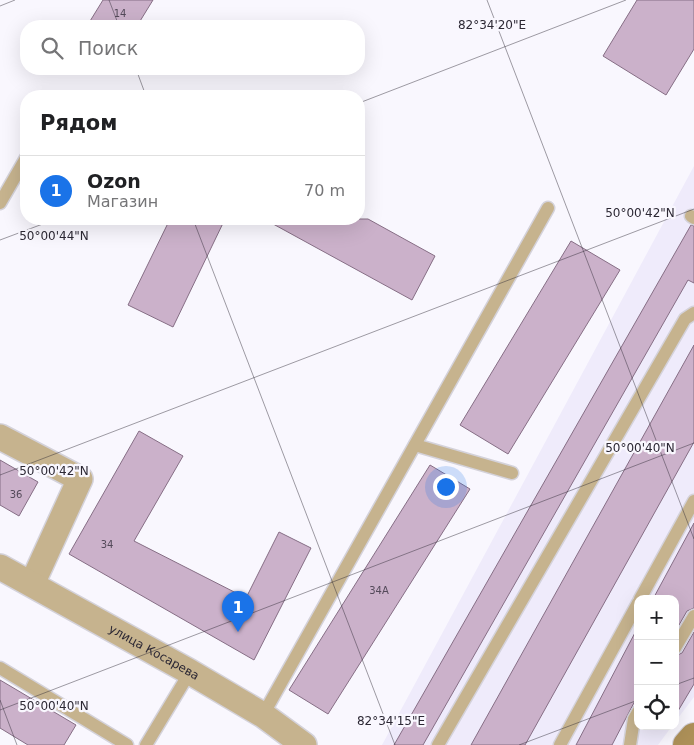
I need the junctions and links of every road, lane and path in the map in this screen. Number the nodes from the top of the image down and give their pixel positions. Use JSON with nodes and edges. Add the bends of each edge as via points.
{"nodes":[{"id":1,"x":20,"y":168,"type":"edge"},
{"id":2,"x":0,"y":203,"type":"edge"},
{"id":3,"x":548,"y":208,"type":"dead end"},
{"id":4,"x":694,"y":313,"type":"edge"},
{"id":5,"x":0,"y":437,"type":"edge"},
{"id":6,"x":415,"y":445,"type":"junction"},
{"id":7,"x":512,"y":473,"type":"dead end"},
{"id":8,"x":694,"y":502,"type":"edge"},
{"id":9,"x":0,"y":567,"type":"edge"},
{"id":10,"x":32,"y":584,"type":"junction"},
{"id":11,"x":642,"y":595,"type":"edge"},
{"id":12,"x":634,"y":610,"type":"edge"},
{"id":13,"x":694,"y":616,"type":"edge"},
{"id":14,"x":679,"y":641,"type":"edge"},
{"id":15,"x":0,"y":668,"type":"edge"},
{"id":16,"x":190,"y":672,"type":"junction"},
{"id":17,"x":263,"y":715,"type":"junction"},
{"id":18,"x":634,"y":719,"type":"edge"},
{"id":19,"x":694,"y":737,"type":"edge"},
{"id":20,"x":440,"y":744,"type":"edge"},
{"id":21,"x":128,"y":745,"type":"edge"},
{"id":22,"x":146,"y":745,"type":"edge"},
{"id":23,"x":304,"y":745,"type":"edge"},
{"id":24,"x":560,"y":745,"type":"edge"},
{"id":25,"x":630,"y":745,"type":"edge"},
{"id":26,"x":687,"y":745,"type":"edge"}],
"edges":[{"from":1,"to":2,"type":"lane"},
{"from":3,"to":6,"type":"lane"},
{"from":4,"to":20,"type":"lane","via":[[685,319]]},
{"from":5,"to":10,"type":"street","via":[[80,479]]},
{"from":6,"to":7,"type":"lane"},
{"from":6,"to":17,"type":"lane"},
{"from":8,"to":11,"type":"lane"},
{"from":9,"to":10,"type":"street","name":"улица Косарева"},
{"from":10,"to":16,"type":"street","name":"улица Косарева"},
{"from":12,"to":24,"type":"lane"},
{"from":13,"to":14,"type":"lane"},
{"from":15,"to":21,"type":"lane"},
{"from":16,"to":17,"type":"street","name":"улица Косарева"},
{"from":16,"to":22,"type":"lane"},
{"from":17,"to":23,"type":"street","name":"улица Косарева"},
{"from":18,"to":25,"type":"lane"},
{"from":19,"to":26,"type":"street"}]}
